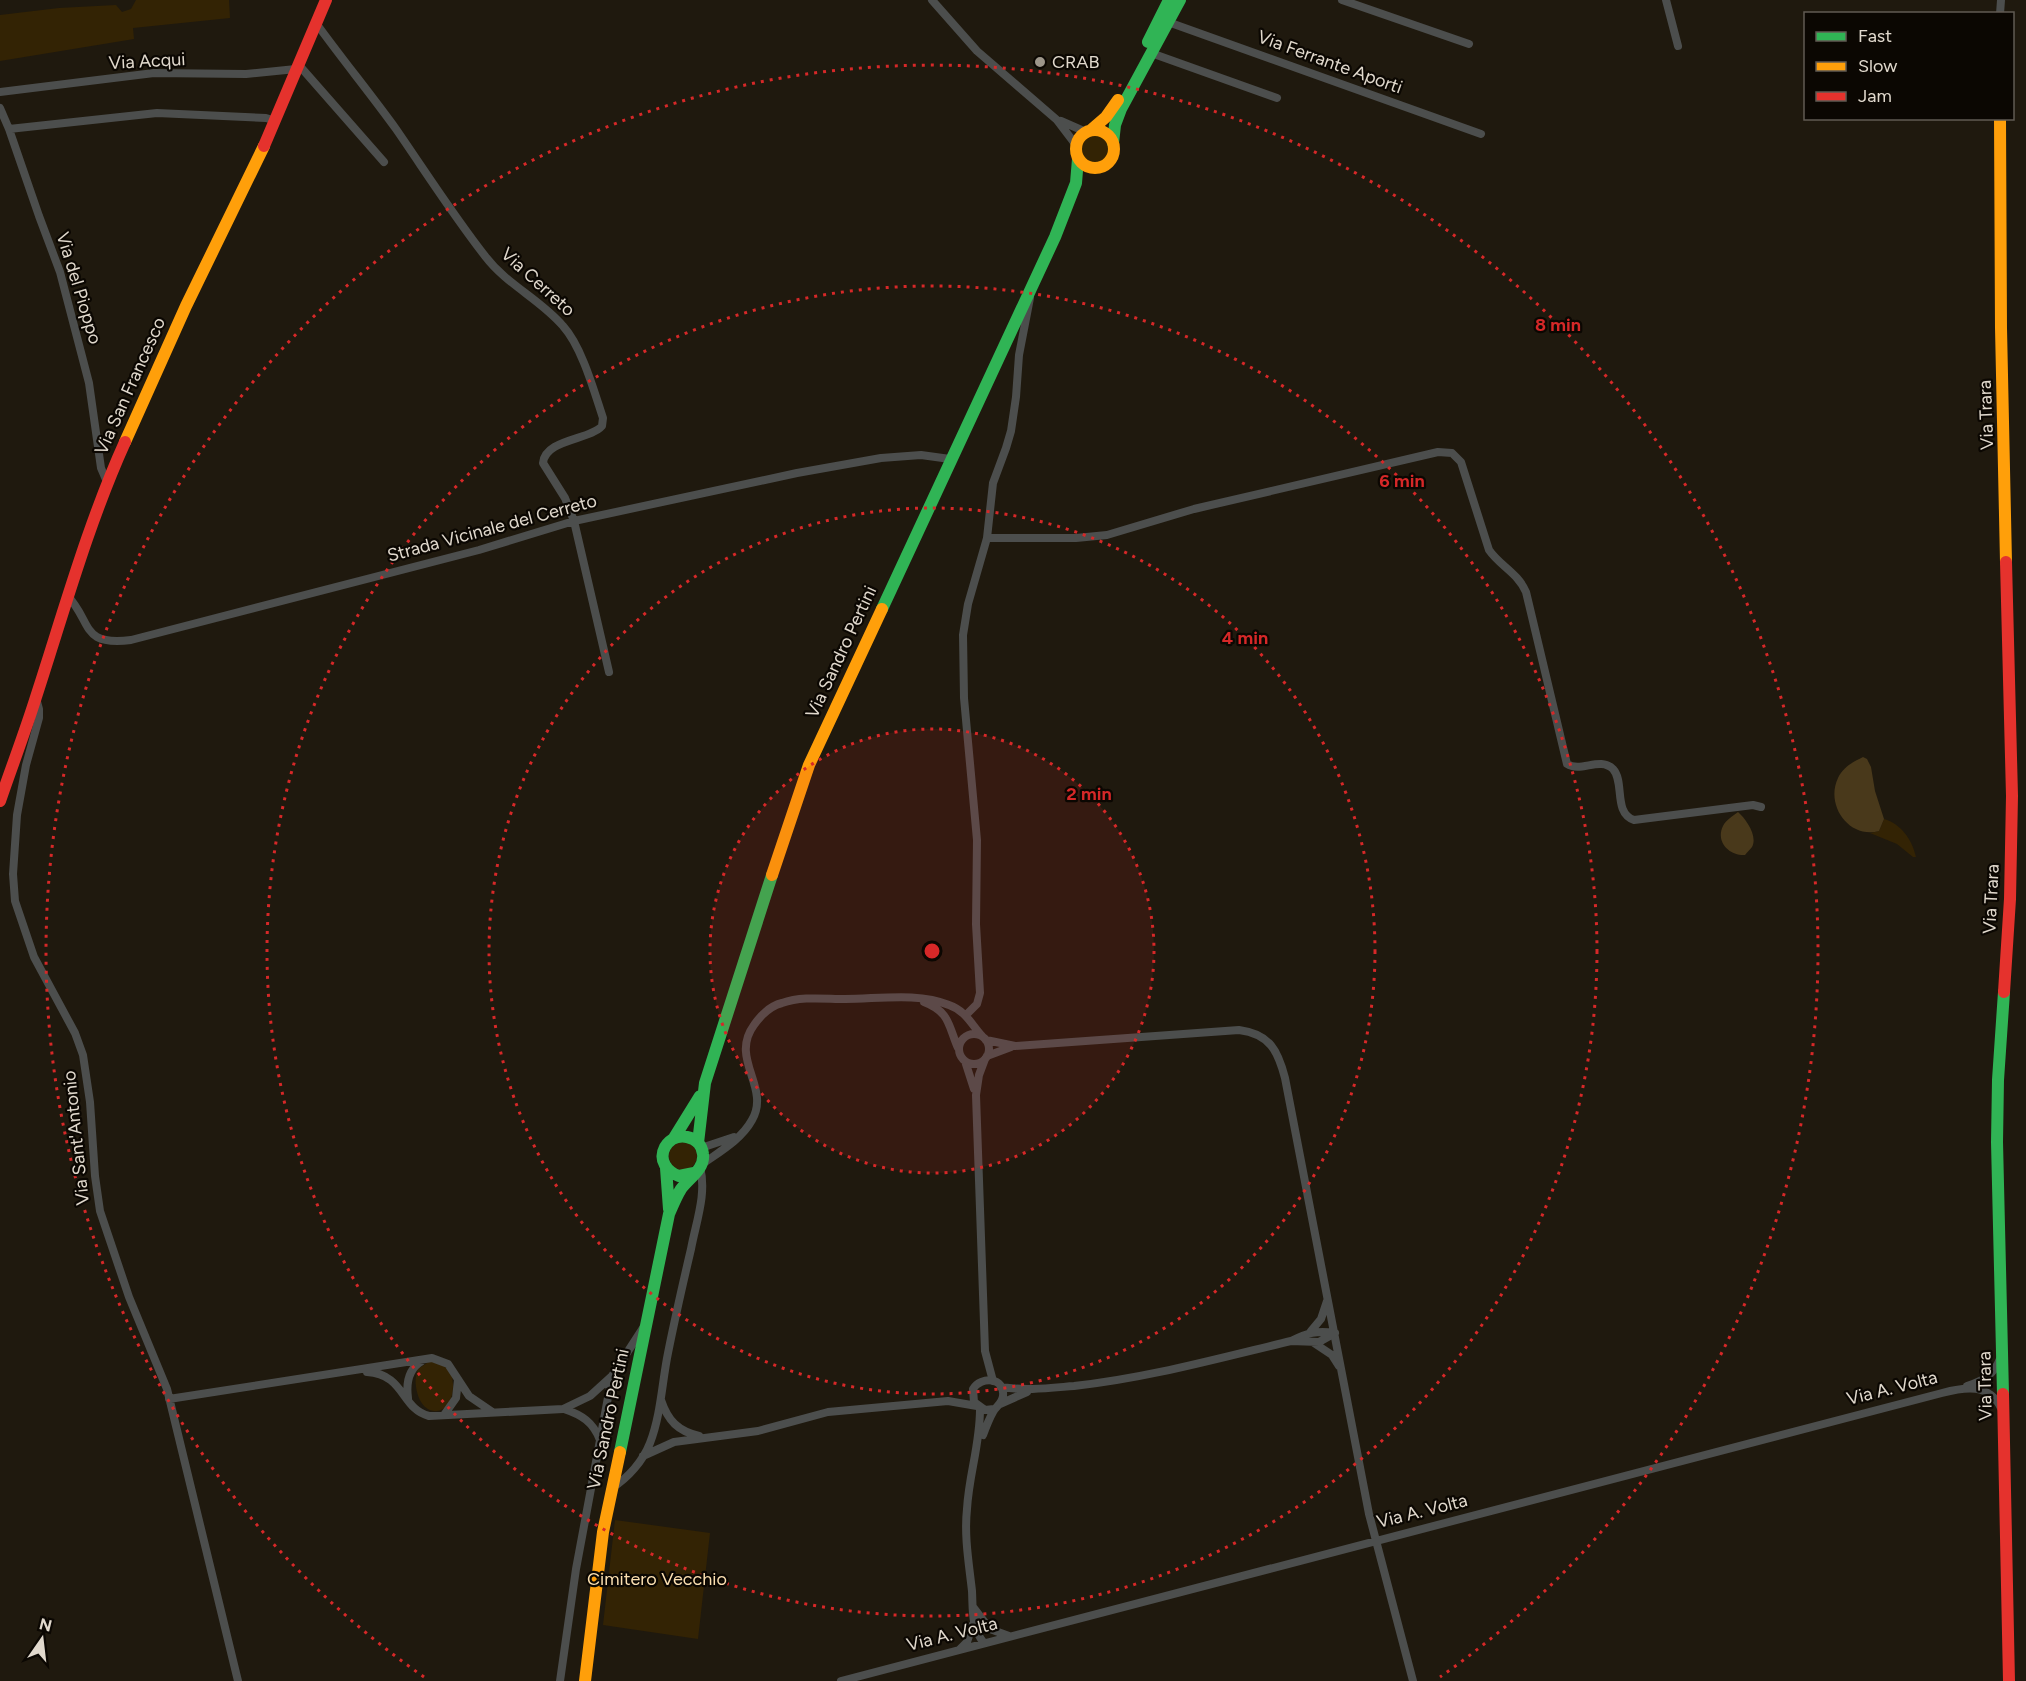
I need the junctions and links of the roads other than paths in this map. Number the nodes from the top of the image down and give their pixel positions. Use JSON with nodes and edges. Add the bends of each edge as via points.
{"nodes":[{"id":1,"x":326,"y":0,"type":"edge"},
{"id":2,"x":932,"y":0,"type":"edge"},
{"id":3,"x":1169,"y":0,"type":"edge"},
{"id":4,"x":1180,"y":0,"type":"edge"},
{"id":5,"x":1342,"y":0,"type":"edge"},
{"id":6,"x":1666,"y":0,"type":"edge"},
{"id":7,"x":1168,"y":22,"type":"junction"},
{"id":8,"x":316,"y":23,"type":"junction"},
{"id":9,"x":1468,"y":44,"type":"dead end"},
{"id":10,"x":1678,"y":46,"type":"dead end"},
{"id":11,"x":1151,"y":53,"type":"junction"},
{"id":12,"x":297,"y":67,"type":"junction"},
{"id":13,"x":0,"y":92,"type":"edge"},
{"id":14,"x":1277,"y":98,"type":"dead end"},
{"id":15,"x":0,"y":108,"type":"edge"},
{"id":16,"x":1057,"y":120,"type":"junction"},
{"id":17,"x":2000,"y":120,"type":"edge"},
{"id":18,"x":276,"y":121,"type":"junction"},
{"id":19,"x":9,"y":129,"type":"junction"},
{"id":20,"x":1089,"y":131,"type":"junction"},
{"id":21,"x":1481,"y":134,"type":"dead end"},
{"id":22,"x":1113,"y":142,"type":"junction"},
{"id":23,"x":1076,"y":146,"type":"junction"},
{"id":24,"x":1078,"y":159,"type":"junction"},
{"id":25,"x":384,"y":162,"type":"dead end"},
{"id":26,"x":1097,"y":168,"type":"junction"},
{"id":27,"x":1072,"y":196,"type":"junction"},
{"id":28,"x":1032,"y":286,"type":"junction"},
{"id":29,"x":951,"y":459,"type":"junction"},
{"id":30,"x":107,"y":482,"type":"junction"},
{"id":31,"x":574,"y":521,"type":"junction"},
{"id":32,"x":987,"y":538,"type":"junction"},
{"id":33,"x":67,"y":595,"type":"junction"},
{"id":34,"x":609,"y":672,"type":"dead end"},
{"id":35,"x":36,"y":698,"type":"junction"},
{"id":36,"x":0,"y":801,"type":"edge"},
{"id":37,"x":1761,"y":807,"type":"dead end"},
{"id":38,"x":915,"y":998,"type":"junction"},
{"id":39,"x":966,"y":1015,"type":"junction"},
{"id":40,"x":984,"y":1038,"type":"junction"},
{"id":41,"x":1015,"y":1046,"type":"junction"},
{"id":42,"x":958,"y":1048,"type":"junction"},
{"id":43,"x":986,"y":1058,"type":"junction"},
{"id":44,"x":965,"y":1061,"type":"junction"},
{"id":45,"x":704,"y":1090,"type":"junction"},
{"id":46,"x":976,"y":1095,"type":"junction"},
{"id":47,"x":742,"y":1133,"type":"junction"},
{"id":48,"x":674,"y":1138,"type":"junction"},
{"id":49,"x":700,"y":1146,"type":"junction"},
{"id":50,"x":666,"y":1168,"type":"junction"},
{"id":51,"x":699,"y":1168,"type":"junction"},
{"id":52,"x":669,"y":1214,"type":"junction"},
{"id":53,"x":1326,"y":1292,"type":"junction"},
{"id":54,"x":650,"y":1311,"type":"junction"},
{"id":55,"x":1308,"y":1332,"type":"junction"},
{"id":56,"x":1335,"y":1333,"type":"junction"},
{"id":57,"x":2002,"y":1333,"type":"junction"},
{"id":58,"x":1291,"y":1341,"type":"junction"},
{"id":59,"x":1314,"y":1342,"type":"junction"},
{"id":60,"x":986,"y":1351,"type":"junction"},
{"id":61,"x":428,"y":1358,"type":"junction"},
{"id":62,"x":354,"y":1371,"type":"junction"},
{"id":63,"x":1343,"y":1375,"type":"junction"},
{"id":64,"x":457,"y":1376,"type":"junction"},
{"id":65,"x":612,"y":1376,"type":"junction"},
{"id":66,"x":979,"y":1381,"type":"junction"},
{"id":67,"x":993,"y":1381,"type":"junction"},
{"id":68,"x":1001,"y":1387,"type":"junction"},
{"id":69,"x":1961,"y":1388,"type":"junction"},
{"id":70,"x":973,"y":1389,"type":"junction"},
{"id":71,"x":1032,"y":1390,"type":"junction"},
{"id":72,"x":660,"y":1396,"type":"junction"},
{"id":73,"x":408,"y":1398,"type":"junction"},
{"id":74,"x":169,"y":1399,"type":"junction"},
{"id":75,"x":948,"y":1401,"type":"junction"},
{"id":76,"x":997,"y":1406,"type":"junction"},
{"id":77,"x":978,"y":1407,"type":"junction"},
{"id":78,"x":563,"y":1409,"type":"junction"},
{"id":79,"x":491,"y":1412,"type":"junction"},
{"id":80,"x":2003,"y":1412,"type":"junction"},
{"id":81,"x":444,"y":1415,"type":"junction"},
{"id":82,"x":712,"y":1437,"type":"junction"},
{"id":83,"x":600,"y":1440,"type":"junction"},
{"id":84,"x":978,"y":1446,"type":"junction"},
{"id":85,"x":643,"y":1456,"type":"junction"},
{"id":86,"x":612,"y":1488,"type":"junction"},
{"id":87,"x":1375,"y":1540,"type":"junction"},
{"id":88,"x":973,"y":1607,"type":"junction"},
{"id":89,"x":983,"y":1621,"type":"junction"},
{"id":90,"x":974,"y":1624,"type":"junction"},
{"id":91,"x":1009,"y":1636,"type":"junction"},
{"id":92,"x":984,"y":1643,"type":"junction"},
{"id":93,"x":960,"y":1649,"type":"junction"},
{"id":94,"x":238,"y":1681,"type":"edge"},
{"id":95,"x":560,"y":1681,"type":"edge"},
{"id":96,"x":585,"y":1681,"type":"edge"},
{"id":97,"x":841,"y":1681,"type":"edge"},
{"id":98,"x":1413,"y":1681,"type":"edge"},
{"id":99,"x":2009,"y":1681,"type":"edge"}],
"edges":[{"from":1,"to":8,"type":"main road","name":"Via San Francesco"},
{"from":2,"to":16,"type":"street","via":[[977,51]]},
{"from":3,"to":20,"type":"main road","via":[[1118,101]]},
{"from":4,"to":7,"type":"main road","name":"Via Sandro Pertini"},
{"from":5,"to":9,"type":"street"},
{"from":6,"to":10,"type":"street"},
{"from":7,"to":11,"type":"main road","name":"Via Sandro Pertini"},
{"from":7,"to":21,"type":"street","name":"Via Ferrante Aporti"},
{"from":8,"to":12,"type":"main road","name":"Via San Francesco"},
{"from":8,"to":31,"type":"street","name":"Via Cerreto","via":[[486,258],[506,280],[554,316],[569,334],[604,421],[601,429],[564,443],[548,452],[543,460]]},
{"from":11,"to":14,"type":"street"},
{"from":11,"to":22,"type":"main road","name":"Via Sandro Pertini","via":[[1121,109]]},
{"from":12,"to":13,"type":"street","name":"Via Acqui","via":[[246,74],[154,73]]},
{"from":12,"to":18,"type":"main road","name":"Via San Francesco"},
{"from":12,"to":25,"type":"street"},
{"from":15,"to":19,"type":"street","name":"Via del Pioppo"},
{"from":16,"to":20,"type":"street"},
{"from":16,"to":23,"type":"street"},
{"from":17,"to":57,"type":"main road","name":"Via Trara","via":[[2012,796],[1997,1110]]},
{"from":18,"to":19,"type":"street","via":[[157,113]]},
{"from":18,"to":30,"type":"main road","name":"Via San Francesco","via":[[186,306]]},
{"from":19,"to":30,"type":"street","name":"Via del Pioppo","via":[[60,272],[84,358],[101,468]]},
{"from":20,"to":22,"type":"main road","via":[[1104,132]]},
{"from":20,"to":23,"type":"main road"},
{"from":22,"to":26,"type":"main road","name":"Via Sandro Pertini","via":[[1112,158]]},
{"from":23,"to":24,"type":"main road","name":"Via Sandro Pertini"},
{"from":24,"to":26,"type":"main road"},
{"from":24,"to":27,"type":"main road","name":"Via Sandro Pertini"},
{"from":26,"to":27,"type":"main road","name":"Via Sandro Pertini"},
{"from":27,"to":28,"type":"main road","name":"Via Sandro Pertini"},
{"from":28,"to":29,"type":"main road","name":"Via Sandro Pertini"},
{"from":28,"to":32,"type":"street","via":[[1019,355],[1012,425],[992,488]]},
{"from":29,"to":31,"type":"street","name":"Strada Vicinale del Cerreto","via":[[914,455],[863,461]]},
{"from":29,"to":45,"type":"main road","name":"Via Sandro Pertini","via":[[807,772]]},
{"from":30,"to":33,"type":"main road","name":"Via San Francesco"},
{"from":31,"to":33,"type":"street","name":"Strada Vicinale del Cerreto","via":[[489,547],[131,640],[95,637]]},
{"from":31,"to":34,"type":"street","name":"Via Cerreto"},
{"from":32,"to":37,"type":"street","via":[[1107,535],[1194,509],[1450,452],[1461,462],[1489,550],[1518,578],[1526,592],[1567,764],[1576,768],[1599,764],[1611,768],[1624,813],[1634,820]]},
{"from":32,"to":39,"type":"street","via":[[968,604],[963,643],[977,845],[980,993],[977,1004]]},
{"from":33,"to":35,"type":"main road","name":"Via San Francesco"},
{"from":35,"to":36,"type":"main road","name":"Via San Francesco"},
{"from":35,"to":74,"type":"street","name":"Via Sant'Antonio","via":[[39,718],[17,815],[15,901],[34,957],[83,1055],[100,1211]]},
{"from":38,"to":39,"type":"street","via":[[946,1004]]},
{"from":38,"to":42,"type":"street","via":[[946,1016]]},
{"from":38,"to":47,"type":"street","via":[[797,1000],[771,1007],[753,1025],[746,1041],[746,1061],[757,1098],[754,1116]]},
{"from":39,"to":40,"type":"street"},
{"from":40,"to":41,"type":"street"},
{"from":40,"to":42,"type":"street","via":[[967,1035]]},
{"from":40,"to":43,"type":"street","via":[[989,1046]]},
{"from":41,"to":43,"type":"street"},
{"from":41,"to":53,"type":"street","via":[[1234,1030],[1266,1040],[1281,1064]]},
{"from":42,"to":44,"type":"street"},
{"from":43,"to":44,"type":"street","via":[[977,1064]]},
{"from":43,"to":46,"type":"street"},
{"from":44,"to":46,"type":"street"},
{"from":45,"to":48,"type":"main road"},
{"from":45,"to":49,"type":"main road","name":"Via Sandro Pertini"},
{"from":46,"to":60,"type":"street"},
{"from":47,"to":49,"type":"street"},
{"from":47,"to":51,"type":"street"},
{"from":48,"to":49,"type":"main road","via":[[687,1137]]},
{"from":48,"to":50,"type":"main road","via":[[663,1151]]},
{"from":49,"to":51,"type":"main road","name":"Via Sandro Pertini","via":[[703,1156]]},
{"from":50,"to":51,"type":"main road","via":[[679,1176]]},
{"from":50,"to":52,"type":"main road"},
{"from":51,"to":52,"type":"main road","name":"Via Sandro Pertini","via":[[679,1192]]},
{"from":51,"to":72,"type":"street","via":[[703,1185],[699,1209]]},
{"from":52,"to":54,"type":"main road","name":"Via Sandro Pertini"},
{"from":53,"to":55,"type":"street","via":[[1322,1319]]},
{"from":53,"to":56,"type":"street"},
{"from":54,"to":65,"type":"street"},
{"from":54,"to":86,"type":"main road","name":"Via Sandro Pertini"},
{"from":55,"to":56,"type":"street"},
{"from":55,"to":58,"type":"street"},
{"from":56,"to":59,"type":"street"},
{"from":56,"to":63,"type":"street"},
{"from":57,"to":69,"type":"street","via":[[1997,1367],[1984,1379]]},
{"from":57,"to":80,"type":"main road","name":"Via Trara"},
{"from":58,"to":59,"type":"street"},
{"from":58,"to":71,"type":"street","via":[[1130,1378]]},
{"from":59,"to":63,"type":"street","via":[[1332,1355]]},
{"from":60,"to":66,"type":"street"},
{"from":60,"to":67,"type":"street"},
{"from":61,"to":62,"type":"street"},
{"from":61,"to":64,"type":"street","via":[[445,1362]]},
{"from":61,"to":73,"type":"street","via":[[416,1364],[410,1374]]},
{"from":62,"to":73,"type":"street","via":[[388,1378]]},
{"from":62,"to":74,"type":"street"},
{"from":63,"to":87,"type":"street"},
{"from":64,"to":79,"type":"street","via":[[469,1396]]},
{"from":64,"to":81,"type":"street","via":[[456,1398]]},
{"from":65,"to":78,"type":"street","via":[[590,1396]]},
{"from":65,"to":83,"type":"street"},
{"from":66,"to":67,"type":"street"},
{"from":66,"to":70,"type":"street"},
{"from":67,"to":68,"type":"street"},
{"from":68,"to":71,"type":"street"},
{"from":68,"to":76,"type":"street","via":[[1003,1396]]},
{"from":69,"to":80,"type":"street","name":"Via A. Volta","via":[[1989,1392]]},
{"from":69,"to":87,"type":"street","name":"Via A. Volta"},
{"from":70,"to":75,"type":"street"},
{"from":70,"to":77,"type":"street","via":[[972,1398]]},
{"from":71,"to":76,"type":"street"},
{"from":72,"to":82,"type":"street","via":[[676,1427]]},
{"from":72,"to":85,"type":"street","via":[[654,1430]]},
{"from":73,"to":81,"type":"street","via":[[422,1414]]},
{"from":74,"to":94,"type":"street","name":"Via Sant'Antonio"},
{"from":75,"to":77,"type":"street"},
{"from":75,"to":82,"type":"street","via":[[828,1412],[765,1430]]},
{"from":76,"to":77,"type":"street"},
{"from":76,"to":84,"type":"street"},
{"from":77,"to":84,"type":"street"},
{"from":78,"to":79,"type":"street"},
{"from":78,"to":83,"type":"street","via":[[590,1422]]},
{"from":79,"to":81,"type":"street"},
{"from":80,"to":99,"type":"main road","name":"Via Trara"},
{"from":82,"to":85,"type":"street","via":[[670,1443]]},
{"from":83,"to":95,"type":"street"},
{"from":84,"to":88,"type":"street","via":[[967,1508]]},
{"from":85,"to":86,"type":"street"},
{"from":86,"to":96,"type":"main road","name":"Via Sandro Pertini"},
{"from":87,"to":91,"type":"street","name":"Via A. Volta"},
{"from":87,"to":98,"type":"street"},
{"from":88,"to":89,"type":"street"},
{"from":88,"to":90,"type":"street"},
{"from":89,"to":91,"type":"street","via":[[994,1631]]},
{"from":89,"to":92,"type":"street"},
{"from":90,"to":92,"type":"street"},
{"from":90,"to":93,"type":"street"},
{"from":91,"to":92,"type":"street","name":"Via A. Volta"},
{"from":92,"to":93,"type":"street","name":"Via A. Volta"},
{"from":93,"to":97,"type":"street","name":"Via A. Volta"}]}
